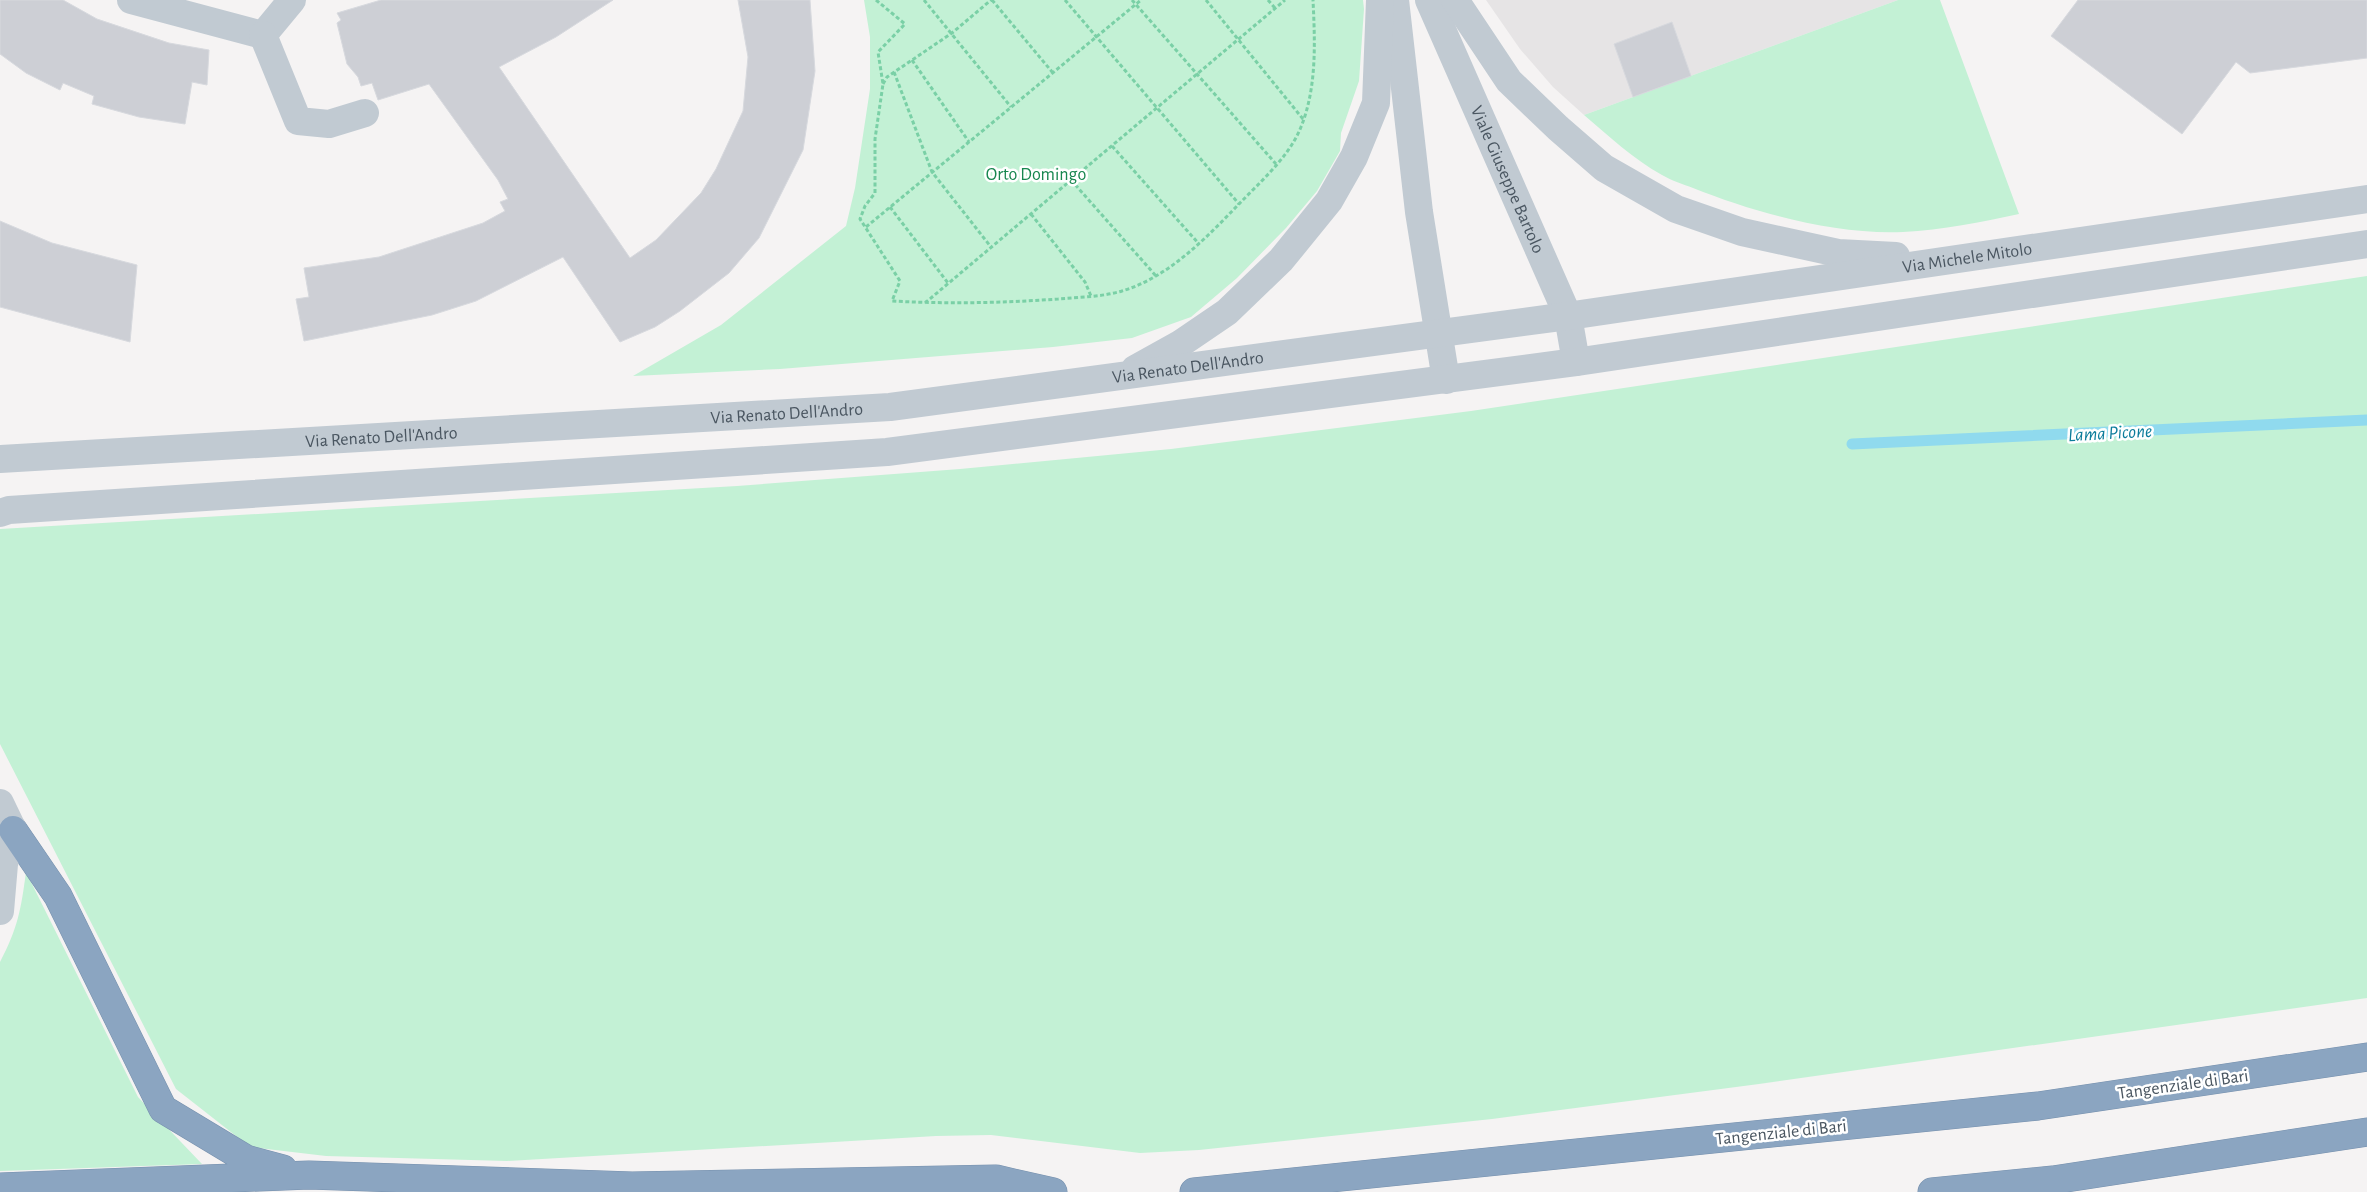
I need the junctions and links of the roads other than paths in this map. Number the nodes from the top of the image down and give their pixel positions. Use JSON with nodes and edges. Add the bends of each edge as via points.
{"nodes":[{"id":1,"x":131,"y":0,"type":"edge"},
{"id":2,"x":290,"y":0,"type":"edge"},
{"id":3,"x":1380,"y":0,"type":"edge"},
{"id":4,"x":1395,"y":0,"type":"edge"},
{"id":5,"x":1429,"y":0,"type":"edge"},
{"id":6,"x":1455,"y":0,"type":"edge"},
{"id":7,"x":263,"y":35,"type":"junction"},
{"id":8,"x":364,"y":113,"type":"dead end"},
{"id":9,"x":2367,"y":199,"type":"edge"},
{"id":10,"x":2367,"y":244,"type":"edge"},
{"id":11,"x":1963,"y":258,"type":"junction"},
{"id":12,"x":1568,"y":316,"type":"junction"},
{"id":13,"x":1438,"y":333,"type":"junction"},
{"id":14,"x":1576,"y":362,"type":"junction"},
{"id":15,"x":1123,"y":376,"type":"junction"},
{"id":16,"x":1446,"y":380,"type":"junction"},
{"id":17,"x":0,"y":459,"type":"edge"},
{"id":18,"x":5,"y":512,"type":"edge"},
{"id":19,"x":0,"y":803,"type":"edge"},
{"id":20,"x":13,"y":830,"type":"junction"},
{"id":21,"x":0,"y":911,"type":"edge"},
{"id":22,"x":2367,"y":1057,"type":"edge"},
{"id":23,"x":2367,"y":1132,"type":"edge"},
{"id":24,"x":309,"y":1175,"type":"junction"},
{"id":25,"x":0,"y":1187,"type":"edge"},
{"id":26,"x":1053,"y":1192,"type":"edge"},
{"id":27,"x":1194,"y":1192,"type":"edge"},
{"id":28,"x":1932,"y":1192,"type":"edge"}],
"edges":[{"from":1,"to":7,"type":"street"},
{"from":2,"to":7,"type":"street"},
{"from":3,"to":15,"type":"street","via":[[1376,103],[1354,157],[1329,201],[1281,260],[1227,312],[1180,344]]},
{"from":4,"to":13,"type":"street","via":[[1419,212]]},
{"from":5,"to":12,"type":"street","name":"Viale Giuseppe Bartolo"},
{"from":6,"to":11,"type":"street","via":[[1510,81],[1558,128],[1604,168],[1676,209],[1742,232],[1838,253]]},
{"from":7,"to":8,"type":"street","via":[[298,121],[329,124]]},
{"from":9,"to":11,"type":"street","name":"Via Michele Mitolo"},
{"from":10,"to":14,"type":"street"},
{"from":11,"to":12,"type":"street","name":"Via Michele Mitolo"},
{"from":12,"to":13,"type":"street","name":"Via Renato Dell'Andro"},
{"from":12,"to":14,"type":"street","name":"Viale Giuseppe Bartolo"},
{"from":13,"to":15,"type":"street","name":"Via Renato Dell'Andro"},
{"from":13,"to":16,"type":"street"},
{"from":14,"to":16,"type":"street"},
{"from":15,"to":17,"type":"street","name":"Via Renato Dell'Andro","via":[[890,407]]},
{"from":16,"to":18,"type":"street","via":[[887,452]]},
{"from":19,"to":20,"type":"street"},
{"from":20,"to":21,"type":"street","via":[[4,864]]},
{"from":20,"to":24,"type":"highway","via":[[58,896],[164,1109],[246,1159]]},
{"from":22,"to":27,"type":"highway","name":"Tangenziale di Bari","via":[[2038,1106]]},
{"from":23,"to":28,"type":"highway","via":[[2052,1180]]},
{"from":24,"to":25,"type":"highway"},
{"from":24,"to":26,"type":"highway","via":[[632,1186],[996,1179]]}]}
